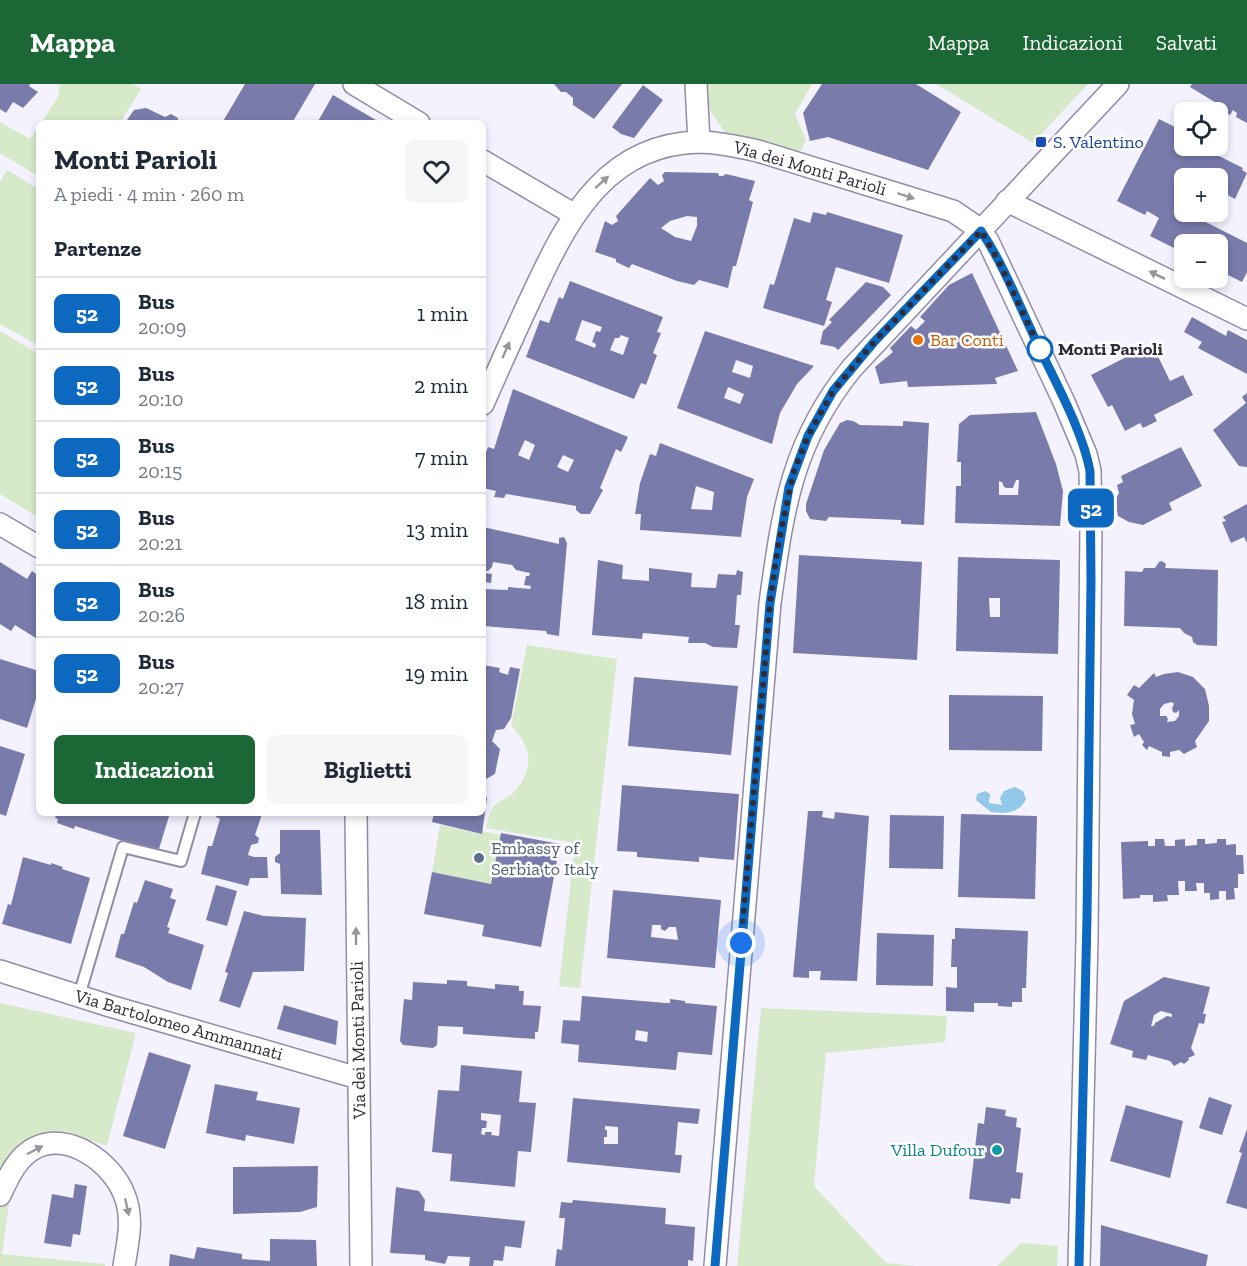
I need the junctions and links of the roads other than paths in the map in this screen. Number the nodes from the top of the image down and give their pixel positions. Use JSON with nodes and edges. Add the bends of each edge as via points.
{"nodes":[{"id":1,"x":354,"y":84,"type":"edge"},
{"id":2,"x":1118,"y":84,"type":"edge"},
{"id":3,"x":692,"y":87,"type":"edge"},
{"id":4,"x":413,"y":120,"type":"edge"},
{"id":5,"x":699,"y":142,"type":"junction"},
{"id":6,"x":486,"y":163,"type":"edge"},
{"id":7,"x":1007,"y":201,"type":"junction"},
{"id":8,"x":575,"y":215,"type":"junction"},
{"id":9,"x":981,"y":231,"type":"junction"},
{"id":10,"x":1247,"y":320,"type":"edge"},
{"id":11,"x":486,"y":395,"type":"edge"},
{"id":12,"x":0,"y":524,"type":"edge"},
{"id":13,"x":36,"y":545,"type":"edge"},
{"id":14,"x":194,"y":816,"type":"edge"},
{"id":15,"x":356,"y":816,"type":"edge"},
{"id":16,"x":0,"y":971,"type":"edge"},
{"id":17,"x":79,"y":996,"type":"junction"},
{"id":18,"x":358,"y":1078,"type":"junction"},
{"id":19,"x":0,"y":1195,"type":"edge"},
{"id":20,"x":124,"y":1266,"type":"edge"},
{"id":21,"x":361,"y":1266,"type":"edge"},
{"id":22,"x":715,"y":1266,"type":"edge"},
{"id":23,"x":1079,"y":1266,"type":"edge"}],
"edges":[{"from":1,"to":4,"type":"street"},
{"from":2,"to":7,"type":"street"},
{"from":3,"to":5,"type":"street"},
{"from":8,"to":5,"type":"street","name":"Via dei Monti Parioli","one_way":true,"via":[[598,185],[629,163],[661,148]]},
{"from":5,"to":9,"type":"street","name":"Via dei Monti Parioli","one_way":true,"via":[[758,151],[953,211]]},
{"from":6,"to":8,"type":"street"},
{"from":7,"to":9,"type":"street"},
{"from":10,"to":7,"type":"street","one_way":true},
{"from":11,"to":8,"type":"street","name":"Via dei Monti Parioli","one_way":true,"via":[[550,258]]},
{"from":9,"to":22,"type":"street","via":[[874,342],[833,391],[808,436],[789,487],[770,603]]},
{"from":9,"to":23,"type":"street","via":[[1073,421],[1090,471],[1087,917]]},
{"from":12,"to":13,"type":"street"},
{"from":14,"to":17,"type":"lane","via":[[181,861],[123,847]]},
{"from":18,"to":15,"type":"street","name":"Via dei Monti Parioli","one_way":true},
{"from":16,"to":17,"type":"street","name":"Via Bartolomeo Ammannati"},
{"from":17,"to":18,"type":"street","name":"Via Bartolomeo Ammannati"},
{"from":18,"to":21,"type":"street","name":"Via dei Monti Parioli"},
{"from":19,"to":20,"type":"street","one_way":true,"via":[[20,1160],[36,1148],[56,1144],[90,1154],[113,1174],[124,1193],[130,1235]]}]}
